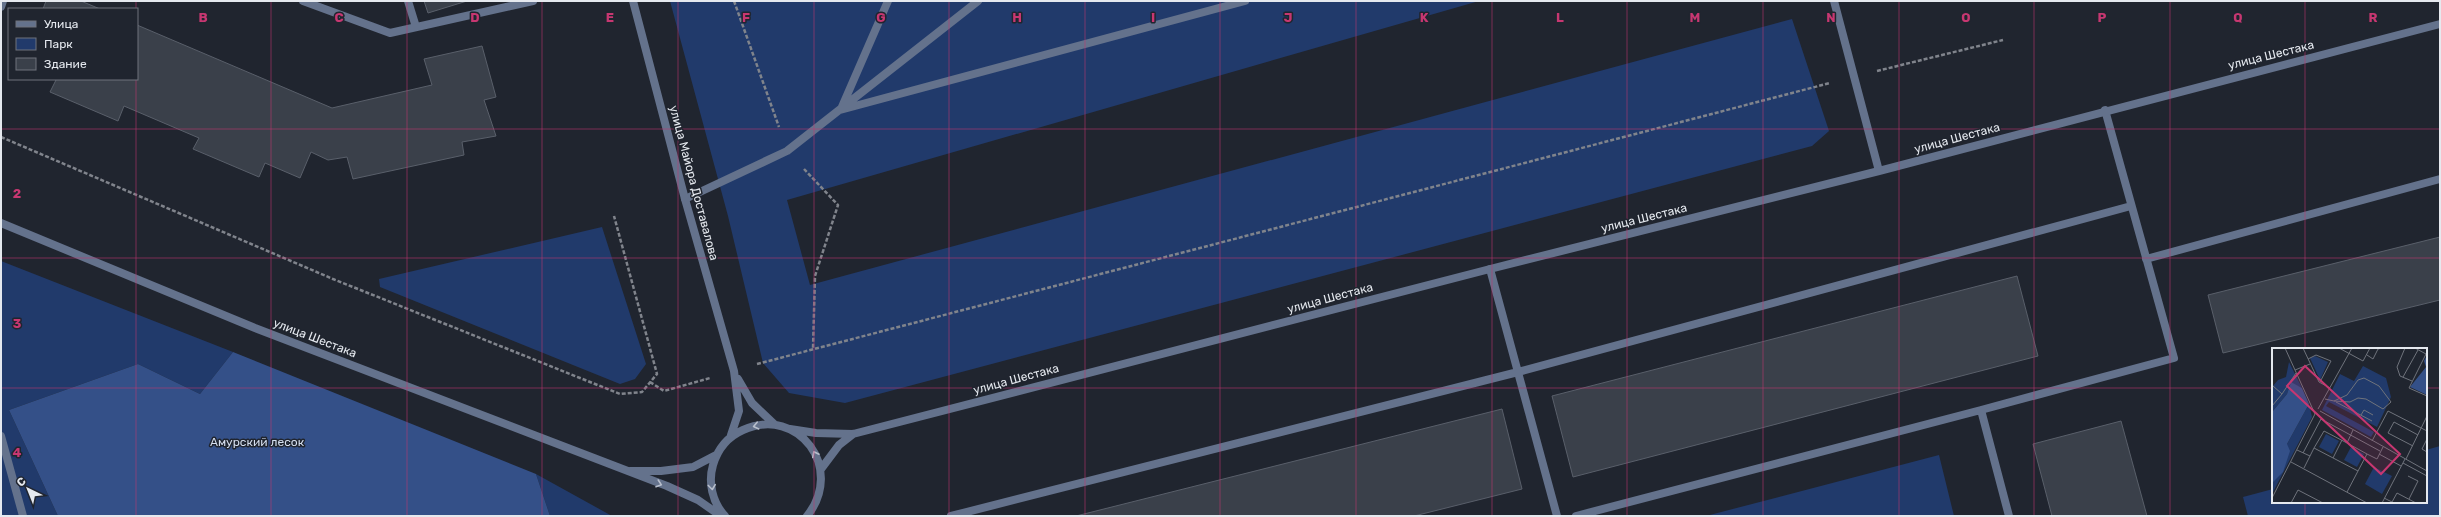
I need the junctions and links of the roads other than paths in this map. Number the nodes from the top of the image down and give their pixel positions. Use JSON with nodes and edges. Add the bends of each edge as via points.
{"nodes":[{"id":1,"x":4,"y":1,"type":"edge"},
{"id":2,"x":303,"y":1,"type":"edge"},
{"id":3,"x":408,"y":1,"type":"edge"},
{"id":4,"x":533,"y":1,"type":"edge"},
{"id":5,"x":633,"y":1,"type":"edge"},
{"id":6,"x":888,"y":1,"type":"edge"},
{"id":7,"x":978,"y":1,"type":"edge"},
{"id":8,"x":1245,"y":1,"type":"edge"},
{"id":9,"x":1834,"y":1,"type":"edge"},
{"id":10,"x":1,"y":7,"type":"edge"},
{"id":11,"x":2440,"y":24,"type":"edge"},
{"id":12,"x":416,"y":27,"type":"junction"},
{"id":13,"x":840,"y":110,"type":"junction"},
{"id":14,"x":2105,"y":110,"type":"junction"},
{"id":15,"x":1879,"y":171,"type":"junction"},
{"id":16,"x":2440,"y":179,"type":"edge"},
{"id":17,"x":685,"y":199,"type":"junction"},
{"id":18,"x":2131,"y":206,"type":"junction"},
{"id":19,"x":1,"y":223,"type":"edge"},
{"id":20,"x":2146,"y":260,"type":"junction"},
{"id":21,"x":1490,"y":269,"type":"junction"},
{"id":22,"x":734,"y":371,"type":"junction"},
{"id":23,"x":1518,"y":372,"type":"junction"},
{"id":24,"x":1981,"y":410,"type":"junction"},
{"id":25,"x":774,"y":424,"type":"junction"},
{"id":26,"x":790,"y":429,"type":"junction"},
{"id":27,"x":853,"y":434,"type":"junction"},
{"id":28,"x":731,"y":435,"type":"junction"},
{"id":29,"x":1,"y":436,"type":"edge"},
{"id":30,"x":716,"y":455,"type":"junction"},
{"id":31,"x":821,"y":469,"type":"junction"},
{"id":32,"x":622,"y":471,"type":"junction"},
{"id":33,"x":23,"y":516,"type":"edge"},
{"id":34,"x":721,"y":516,"type":"edge"},
{"id":35,"x":725,"y":516,"type":"edge"},
{"id":36,"x":807,"y":516,"type":"edge"},
{"id":37,"x":951,"y":516,"type":"edge"},
{"id":38,"x":1556,"y":516,"type":"edge"},
{"id":39,"x":1576,"y":516,"type":"edge"},
{"id":40,"x":2009,"y":516,"type":"edge"}],
"edges":[{"from":1,"to":10,"type":"street"},
{"from":2,"to":12,"type":"street","via":[[390,33]]},
{"from":3,"to":12,"type":"street"},
{"from":4,"to":12,"type":"street"},
{"from":5,"to":17,"type":"street","name":"улица Майора Доставалова"},
{"from":6,"to":13,"type":"street"},
{"from":7,"to":13,"type":"street"},
{"from":8,"to":13,"type":"street"},
{"from":9,"to":15,"type":"street"},
{"from":11,"to":14,"type":"street","name":"улица Шестака"},
{"from":13,"to":17,"type":"street","via":[[787,151]]},
{"from":14,"to":15,"type":"street","name":"улица Шестака"},
{"from":14,"to":18,"type":"street"},
{"from":15,"to":21,"type":"street","name":"улица Шестака"},
{"from":16,"to":20,"type":"street"},
{"from":17,"to":22,"type":"street","name":"улица Майора Доставалова"},
{"from":18,"to":20,"type":"street"},
{"from":18,"to":23,"type":"street"},
{"from":19,"to":32,"type":"street","name":"улица Шестака","via":[[255,328]]},
{"from":20,"to":24,"type":"street","via":[[2174,358]]},
{"from":21,"to":23,"type":"street"},
{"from":21,"to":27,"type":"street","name":"улица Шестака"},
{"from":22,"to":25,"type":"street","name":"улица Майора Доставалова","via":[[752,403]]},
{"from":22,"to":28,"type":"street","name":"улица Майора Доставалова","via":[[739,411]]},
{"from":23,"to":37,"type":"street"},
{"from":23,"to":38,"type":"street"},
{"from":24,"to":39,"type":"street"},
{"from":24,"to":40,"type":"street"},
{"from":25,"to":26,"type":"street"},
{"from":25,"to":28,"type":"street","one_way":true,"via":[[756,424]]},
{"from":26,"to":27,"type":"street","name":"улица Шестака"},
{"from":31,"to":26,"type":"street","one_way":true,"via":[[816,452]]},
{"from":27,"to":31,"type":"street","name":"улица Шестака","via":[[839,446]]},
{"from":28,"to":30,"type":"street"},
{"from":29,"to":33,"type":"street"},
{"from":30,"to":32,"type":"street","name":"улица Шестака","via":[[693,467],[661,471]]},
{"from":30,"to":35,"type":"street","one_way":true,"via":[[711,474],[712,493]]},
{"from":31,"to":36,"type":"street","via":[[821,488],[815,506]]},
{"from":32,"to":34,"type":"street","name":"улица Шестака","one_way":true,"via":[[698,500]]}]}
